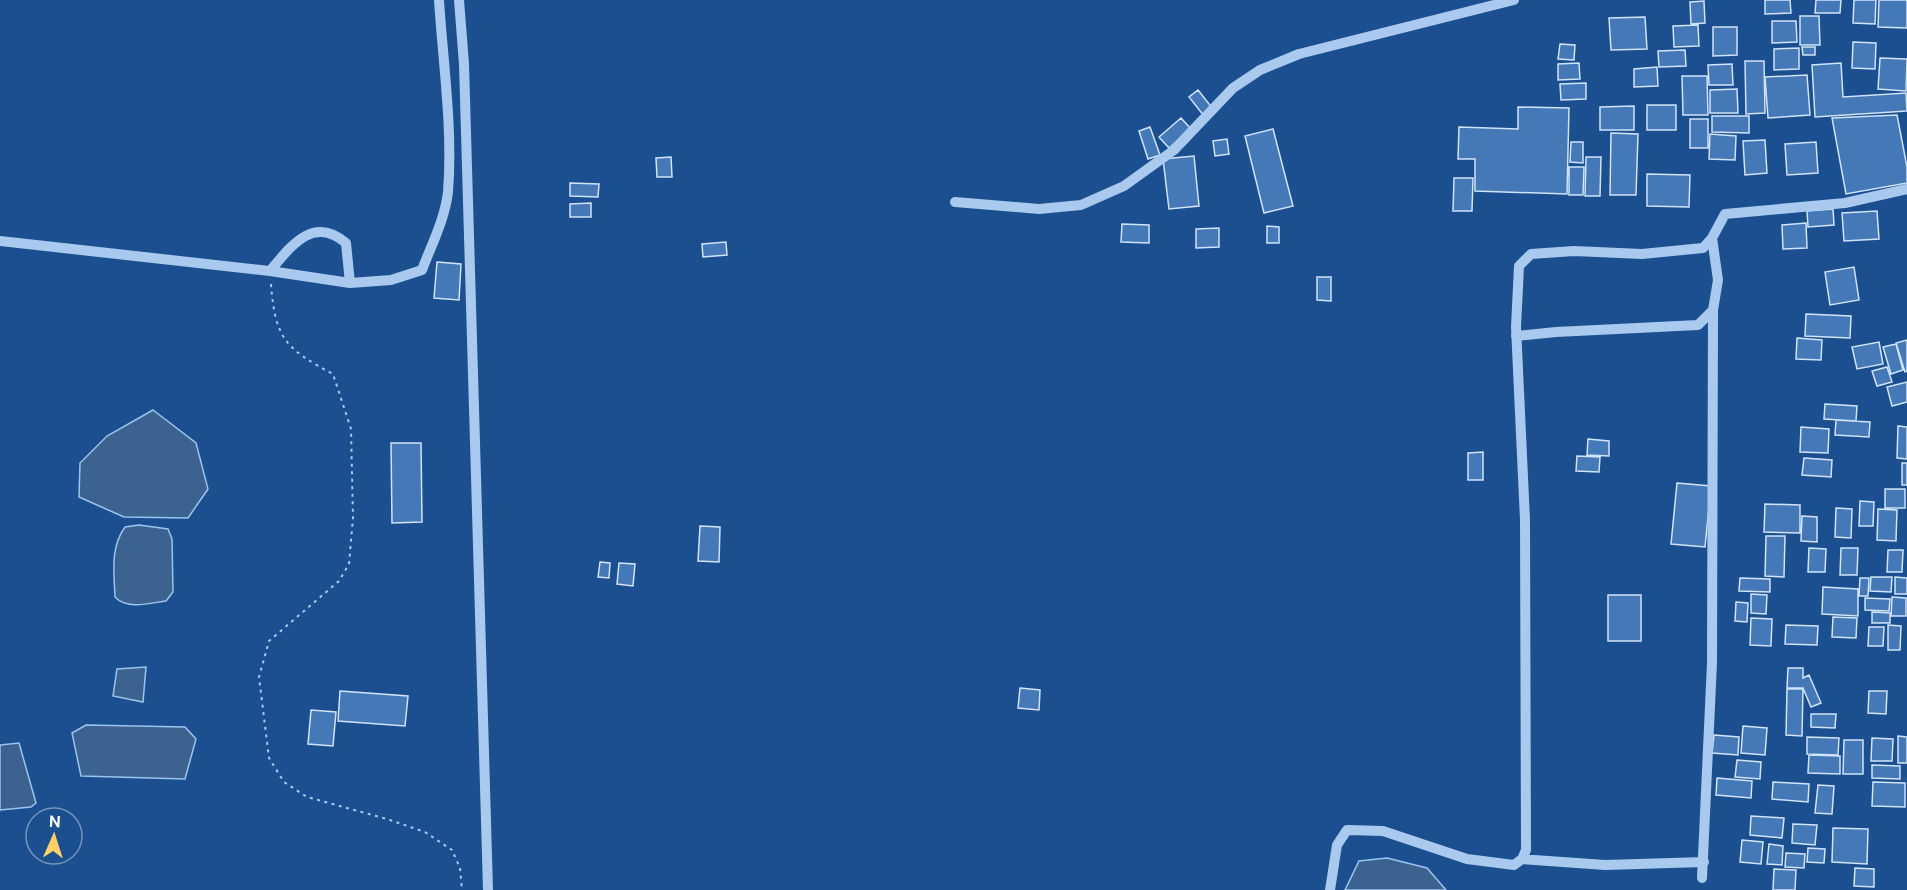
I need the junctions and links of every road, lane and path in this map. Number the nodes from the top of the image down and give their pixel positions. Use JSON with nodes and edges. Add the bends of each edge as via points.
{"nodes":[{"id":1,"x":439,"y":0,"type":"edge"},
{"id":2,"x":459,"y":0,"type":"edge"},
{"id":3,"x":1514,"y":0,"type":"edge"},
{"id":4,"x":1907,"y":189,"type":"edge"},
{"id":5,"x":955,"y":202,"type":"dead end"},
{"id":6,"x":1712,"y":238,"type":"junction"},
{"id":7,"x":0,"y":241,"type":"edge"},
{"id":8,"x":270,"y":271,"type":"junction"},
{"id":9,"x":350,"y":283,"type":"junction"},
{"id":10,"x":1713,"y":310,"type":"junction"},
{"id":11,"x":1516,"y":336,"type":"junction"},
{"id":12,"x":1522,"y":860,"type":"junction"},
{"id":13,"x":1704,"y":862,"type":"junction"},
{"id":14,"x":1702,"y":878,"type":"dead end"},
{"id":15,"x":462,"y":890,"type":"edge"},
{"id":16,"x":488,"y":890,"type":"edge"},
{"id":17,"x":1330,"y":890,"type":"edge"}],
"edges":[{"from":1,"to":9,"type":"street","via":[[448,194],[439,225],[422,270],[391,280]]},
{"from":2,"to":16,"type":"street"},
{"from":3,"to":5,"type":"street","via":[[1299,54],[1260,70],[1233,88],[1174,150],[1124,186],[1081,205],[1039,209]]},
{"from":4,"to":6,"type":"street","via":[[1845,203],[1725,214]]},
{"from":6,"to":10,"type":"street","via":[[1718,280]]},
{"from":6,"to":11,"type":"street","via":[[1703,248],[1642,254],[1531,254],[1519,266]]},
{"from":7,"to":8,"type":"street"},
{"from":8,"to":9,"type":"street"},
{"from":8,"to":9,"type":"street","via":[[303,237],[318,231],[335,234],[346,243]]},
{"from":8,"to":15,"type":"path","via":[[273,316],[284,339],[297,355],[333,374],[351,429],[353,518],[348,564],[339,581],[269,641],[259,678],[269,758],[284,782],[307,797],[425,832],[452,850],[460,868]]},
{"from":10,"to":11,"type":"street","via":[[1698,325]]},
{"from":10,"to":13,"type":"street","via":[[1712,663]]},
{"from":11,"to":12,"type":"street","via":[[1525,532],[1527,779],[1526,850]]},
{"from":12,"to":13,"type":"street","via":[[1605,865]]},
{"from":12,"to":17,"type":"street","via":[[1514,866],[1467,859],[1383,831],[1347,830],[1337,845]]},
{"from":13,"to":14,"type":"street"}]}
